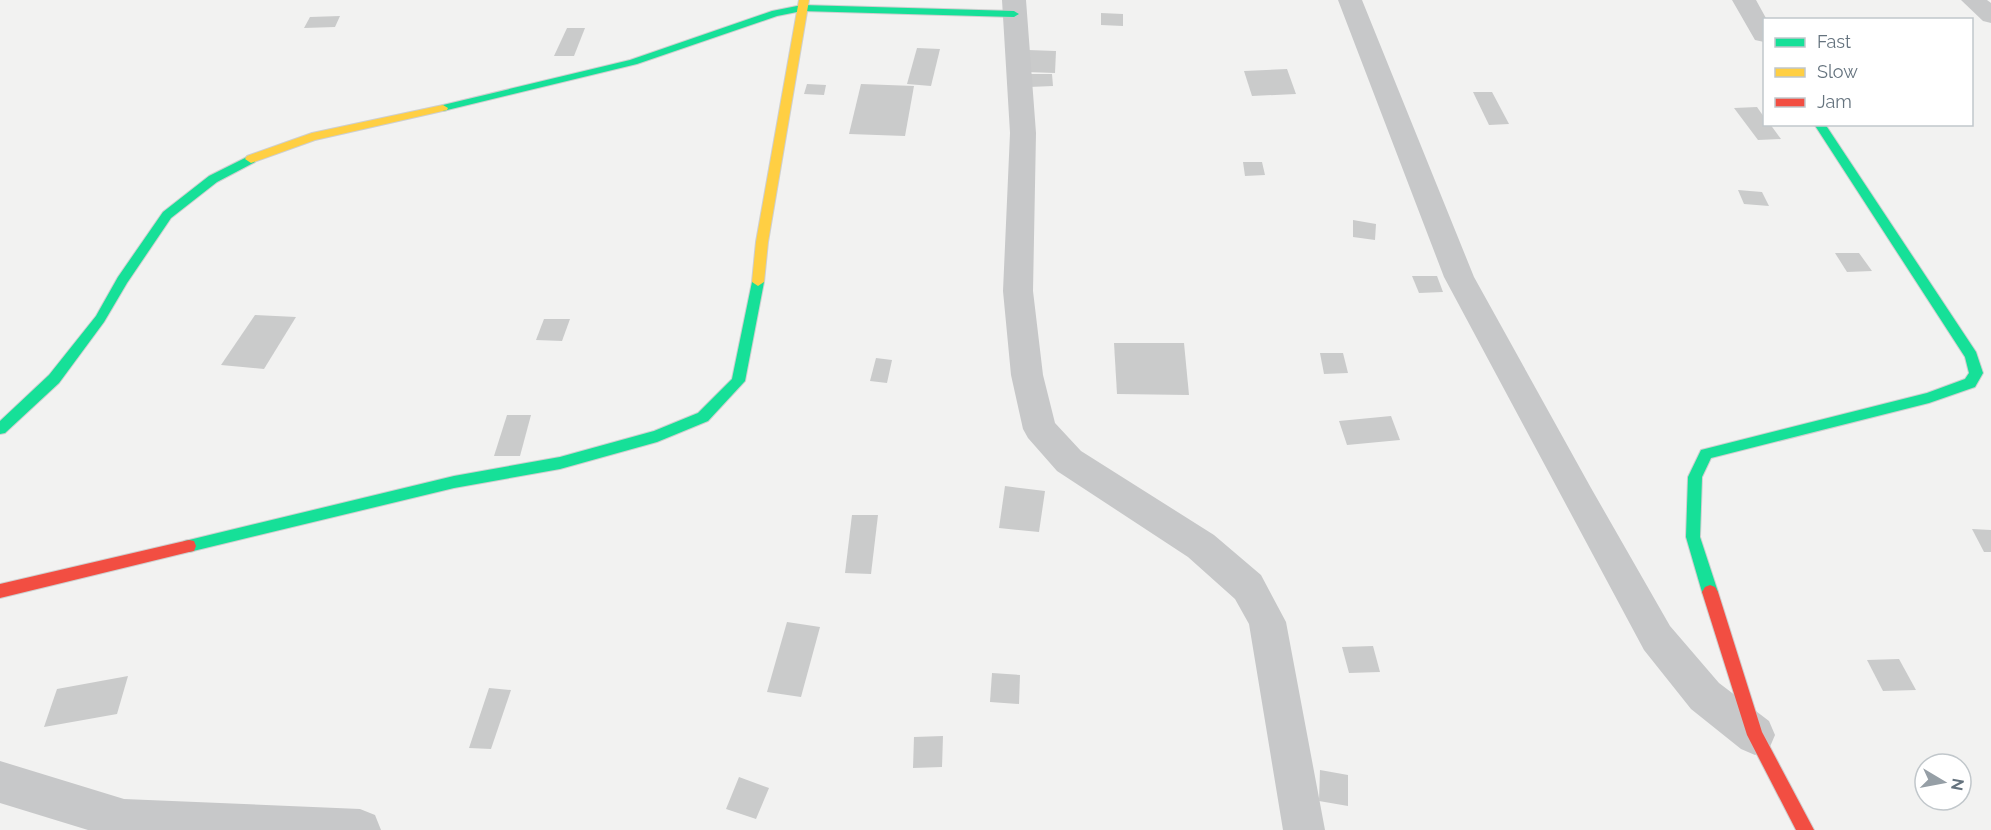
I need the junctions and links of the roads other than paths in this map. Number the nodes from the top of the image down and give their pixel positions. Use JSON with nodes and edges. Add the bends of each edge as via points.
{"nodes":[{"id":1,"x":1350,"y":0,"type":"edge"},
{"id":2,"x":1744,"y":0,"type":"edge"},
{"id":3,"x":1972,"y":0,"type":"edge"},
{"id":4,"x":803,"y":4,"type":"edge"},
{"id":5,"x":1014,"y":7,"type":"edge"},
{"id":6,"x":1991,"y":16,"type":"edge"},
{"id":7,"x":1763,"y":33,"type":"edge"},
{"id":8,"x":1820,"y":126,"type":"edge"},
{"id":9,"x":0,"y":429,"type":"edge"},
{"id":10,"x":0,"y":591,"type":"edge"},
{"id":11,"x":1755,"y":735,"type":"junction"},
{"id":12,"x":0,"y":782,"type":"edge"},
{"id":13,"x":360,"y":830,"type":"edge"},
{"id":14,"x":1304,"y":830,"type":"edge"},
{"id":15,"x":1805,"y":830,"type":"edge"}],
"edges":[{"from":1,"to":11,"type":"street","via":[[1459,277],[1657,638],[1705,696]]},
{"from":2,"to":7,"type":"street"},
{"from":3,"to":6,"type":"street"},
{"from":4,"to":5,"type":"street"},
{"from":4,"to":9,"type":"street","via":[[633,62],[312,137],[254,158],[213,179],[167,215],[100,320],[60,370]]},
{"from":4,"to":10,"type":"street","via":[[757,292],[738,381],[703,417],[657,436],[560,463],[454,482]]},
{"from":5,"to":14,"type":"street","via":[[1023,133],[1018,291],[1027,375],[1040,429],[1069,461],[1201,546],[1248,587],[1267,621]]},
{"from":8,"to":11,"type":"street","via":[[1971,356],[1976,373],[1970,383],[1929,398],[1707,454],[1695,477],[1693,537]]},
{"from":11,"to":15,"type":"street"},
{"from":12,"to":13,"type":"street","via":[[124,820]]}]}
